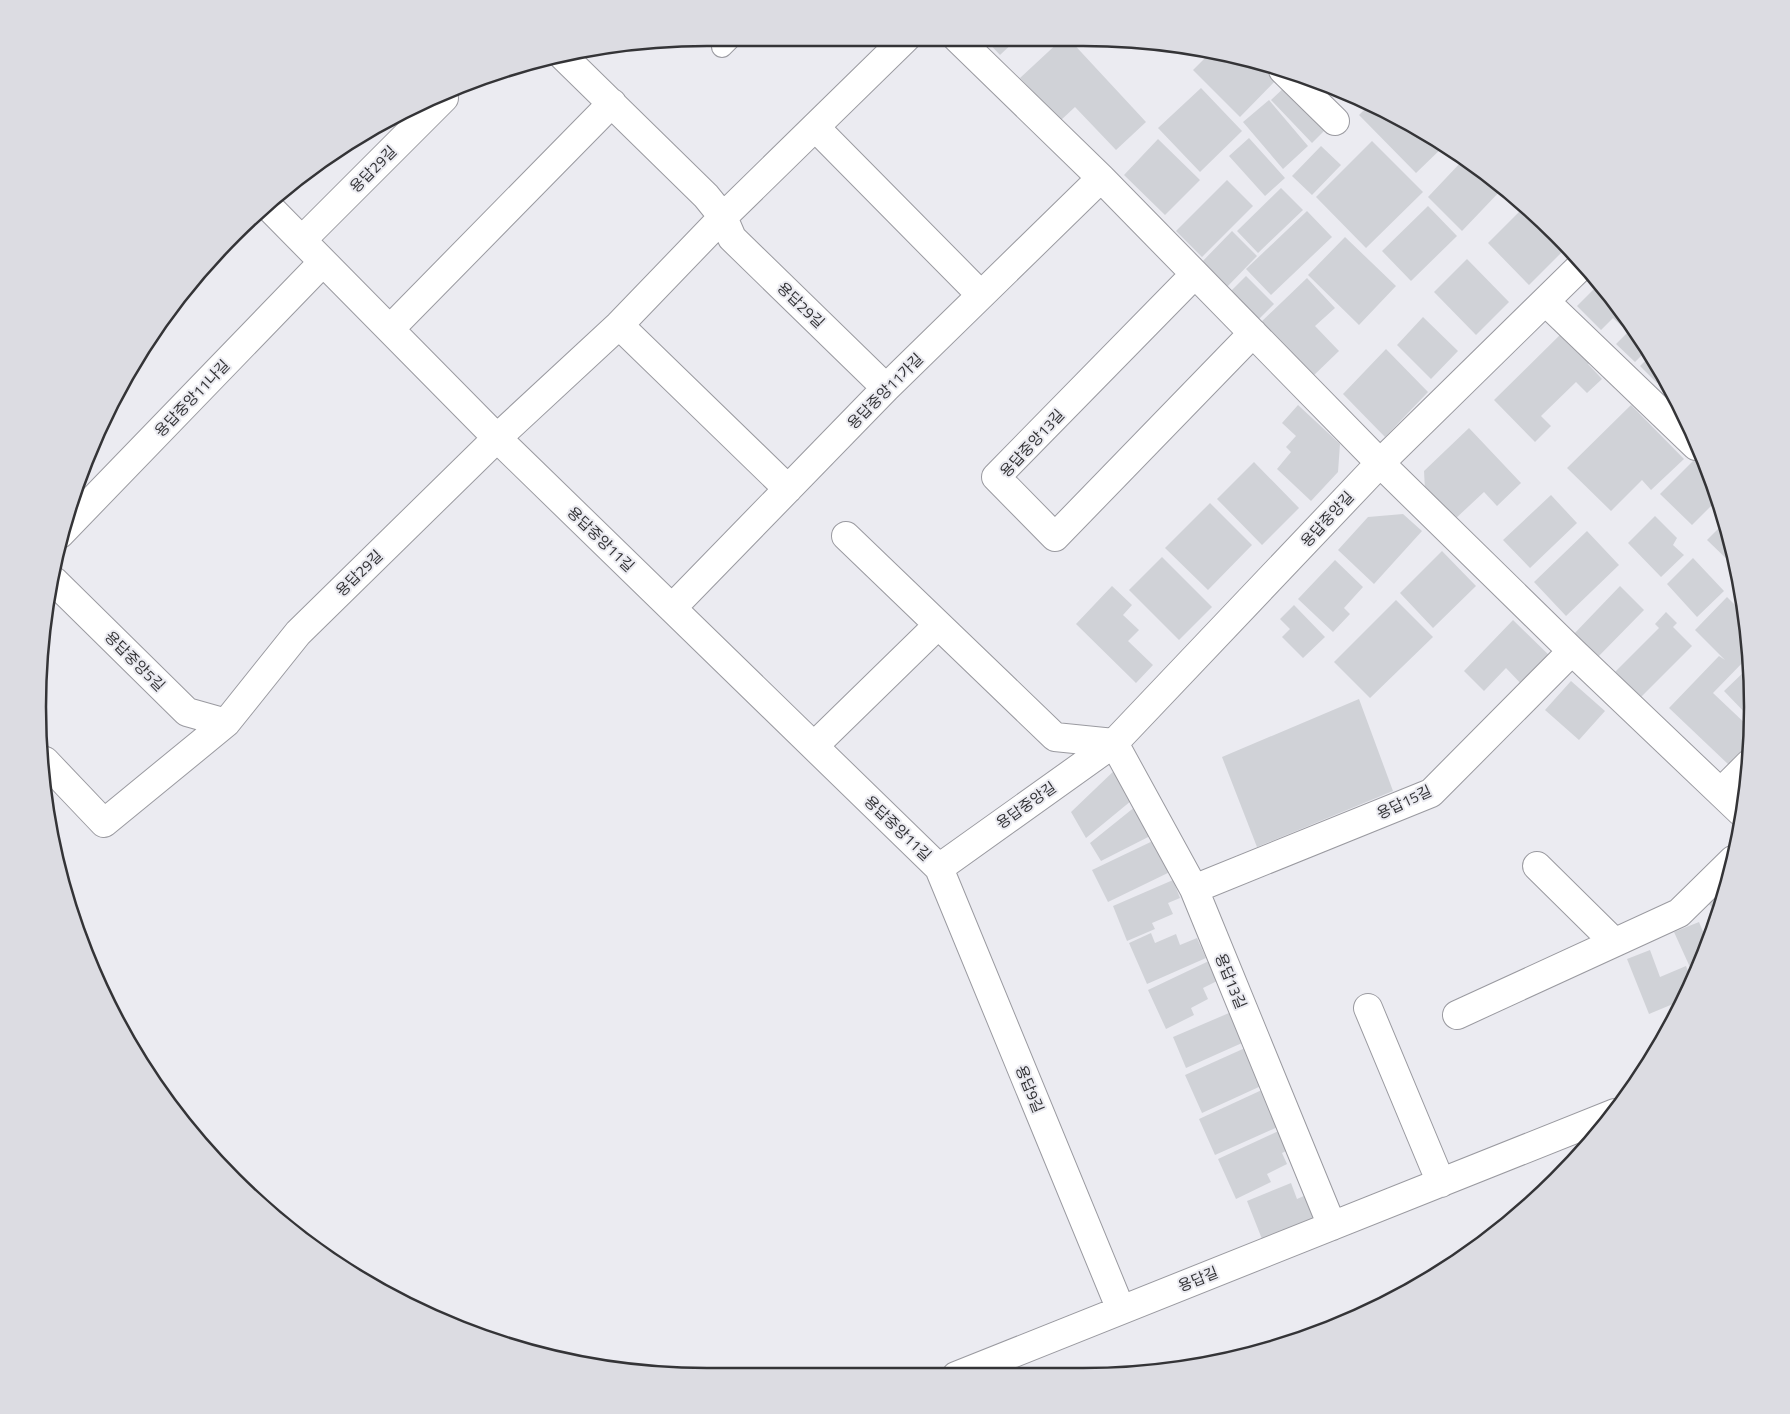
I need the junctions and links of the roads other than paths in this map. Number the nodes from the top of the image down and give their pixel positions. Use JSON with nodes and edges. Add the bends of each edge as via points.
{"nodes":[{"id":1,"x":898,"y":46,"type":"edge"},
{"id":2,"x":965,"y":46,"type":"edge"},
{"id":3,"x":572,"y":60,"type":"edge"},
{"id":4,"x":1294,"y":81,"type":"edge"},
{"id":5,"x":612,"y":103,"type":"junction"},
{"id":6,"x":438,"y":104,"type":"edge"},
{"id":7,"x":1335,"y":121,"type":"dead end"},
{"id":8,"x":815,"y":126,"type":"junction"},
{"id":9,"x":1101,"y":178,"type":"junction"},
{"id":10,"x":272,"y":209,"type":"edge"},
{"id":11,"x":723,"y":217,"type":"junction"},
{"id":12,"x":302,"y":240,"type":"junction"},
{"id":13,"x":324,"y":262,"type":"junction"},
{"id":14,"x":1578,"y":269,"type":"edge"},
{"id":15,"x":1195,"y":274,"type":"junction"},
{"id":16,"x":981,"y":295,"type":"junction"},
{"id":17,"x":1546,"y":302,"type":"junction"},
{"id":18,"x":619,"y":326,"type":"junction"},
{"id":19,"x":390,"y":329,"type":"junction"},
{"id":20,"x":1252,"y":333,"type":"junction"},
{"id":21,"x":886,"y":388,"type":"junction"},
{"id":22,"x":1685,"y":435,"type":"edge"},
{"id":23,"x":497,"y":438,"type":"junction"},
{"id":24,"x":1380,"y":463,"type":"junction"},
{"id":25,"x":788,"y":489,"type":"junction"},
{"id":26,"x":74,"y":520,"type":"edge"},
{"id":27,"x":846,"y":536,"type":"dead end"},
{"id":28,"x":58,"y":585,"type":"edge"},
{"id":29,"x":672,"y":608,"type":"junction"},
{"id":30,"x":938,"y":625,"type":"junction"},
{"id":31,"x":1572,"y":651,"type":"junction"},
{"id":32,"x":226,"y":723,"type":"junction"},
{"id":33,"x":1114,"y":743,"type":"junction"},
{"id":34,"x":814,"y":746,"type":"junction"},
{"id":35,"x":49,"y":765,"type":"edge"},
{"id":36,"x":1740,"y":773,"type":"edge"},
{"id":37,"x":1721,"y":792,"type":"junction"},
{"id":38,"x":1736,"y":807,"type":"edge"},
{"id":39,"x":1536,"y":866,"type":"dead end"},
{"id":40,"x":939,"y":868,"type":"junction"},
{"id":41,"x":1723,"y":870,"type":"edge"},
{"id":42,"x":1194,"y":889,"type":"junction"},
{"id":43,"x":1614,"y":942,"type":"junction"},
{"id":44,"x":1368,"y":1008,"type":"dead end"},
{"id":45,"x":1457,"y":1015,"type":"dead end"},
{"id":46,"x":1599,"y":1120,"type":"edge"},
{"id":47,"x":1441,"y":1183,"type":"junction"},
{"id":48,"x":1332,"y":1226,"type":"junction"},
{"id":49,"x":1121,"y":1310,"type":"junction"},
{"id":50,"x":976,"y":1368,"type":"edge"}],
"edges":[{"from":1,"to":8,"type":"street","name":"용답29길"},
{"from":2,"to":9,"type":"street"},
{"from":3,"to":5,"type":"street","name":"용답29길"},
{"from":4,"to":7,"type":"street"},
{"from":5,"to":11,"type":"street","name":"용답29길"},
{"from":5,"to":19,"type":"street"},
{"from":6,"to":12,"type":"street","name":"용답29길"},
{"from":8,"to":11,"type":"street","name":"용답29길"},
{"from":8,"to":16,"type":"street"},
{"from":9,"to":15,"type":"street"},
{"from":9,"to":16,"type":"street","name":"용답중앙11가길"},
{"from":10,"to":12,"type":"street","name":"용답중앙11길"},
{"from":11,"to":18,"type":"street","name":"용답29길"},
{"from":11,"to":21,"type":"street","name":"용답29길","via":[[732,238]]},
{"from":12,"to":13,"type":"street","name":"용답중앙11길"},
{"from":13,"to":19,"type":"street","name":"용답중앙11길"},
{"from":13,"to":26,"type":"street","name":"용답중앙11나길"},
{"from":14,"to":17,"type":"street","name":"용답중앙길"},
{"from":15,"to":20,"type":"street"},
{"from":15,"to":20,"type":"street","name":"용답중앙13길","via":[[996,477],[1055,536]]},
{"from":16,"to":21,"type":"street","name":"용답중앙11가길"},
{"from":17,"to":22,"type":"street"},
{"from":17,"to":24,"type":"street","name":"용답중앙길"},
{"from":18,"to":23,"type":"street","name":"용답29길"},
{"from":18,"to":25,"type":"street"},
{"from":19,"to":23,"type":"street","name":"용답중앙11길"},
{"from":20,"to":24,"type":"street"},
{"from":21,"to":25,"type":"street","name":"용답중앙11가길"},
{"from":23,"to":29,"type":"street","name":"용답중앙11길"},
{"from":23,"to":32,"type":"street","name":"용답29길","via":[[298,632]]},
{"from":24,"to":31,"type":"street"},
{"from":24,"to":33,"type":"street","name":"용답중앙길"},
{"from":25,"to":29,"type":"street","name":"용답중앙11가길"},
{"from":27,"to":30,"type":"street"},
{"from":28,"to":32,"type":"street","name":"용답중앙5길","via":[[187,712]]},
{"from":29,"to":34,"type":"street","name":"용답중앙11길"},
{"from":30,"to":33,"type":"street","via":[[1055,737]]},
{"from":30,"to":34,"type":"street"},
{"from":31,"to":37,"type":"street"},
{"from":31,"to":42,"type":"street","name":"용답15길","via":[[1431,793]]},
{"from":32,"to":35,"type":"street","name":"용답29길","via":[[104,822]]},
{"from":33,"to":40,"type":"street","name":"용답중앙길"},
{"from":33,"to":42,"type":"street","name":"용답13길"},
{"from":34,"to":40,"type":"street","name":"용답중앙11길"},
{"from":36,"to":37,"type":"street"},
{"from":37,"to":38,"type":"street"},
{"from":39,"to":43,"type":"street"},
{"from":40,"to":49,"type":"street","name":"용답9길"},
{"from":41,"to":43,"type":"street","via":[[1678,913]]},
{"from":42,"to":48,"type":"street","name":"용답13길"},
{"from":43,"to":45,"type":"street"},
{"from":44,"to":47,"type":"street"},
{"from":46,"to":47,"type":"street","name":"용답길"},
{"from":47,"to":48,"type":"street","name":"용답길"},
{"from":48,"to":49,"type":"street","name":"용답길"},
{"from":49,"to":50,"type":"street","name":"용답길"}]}
